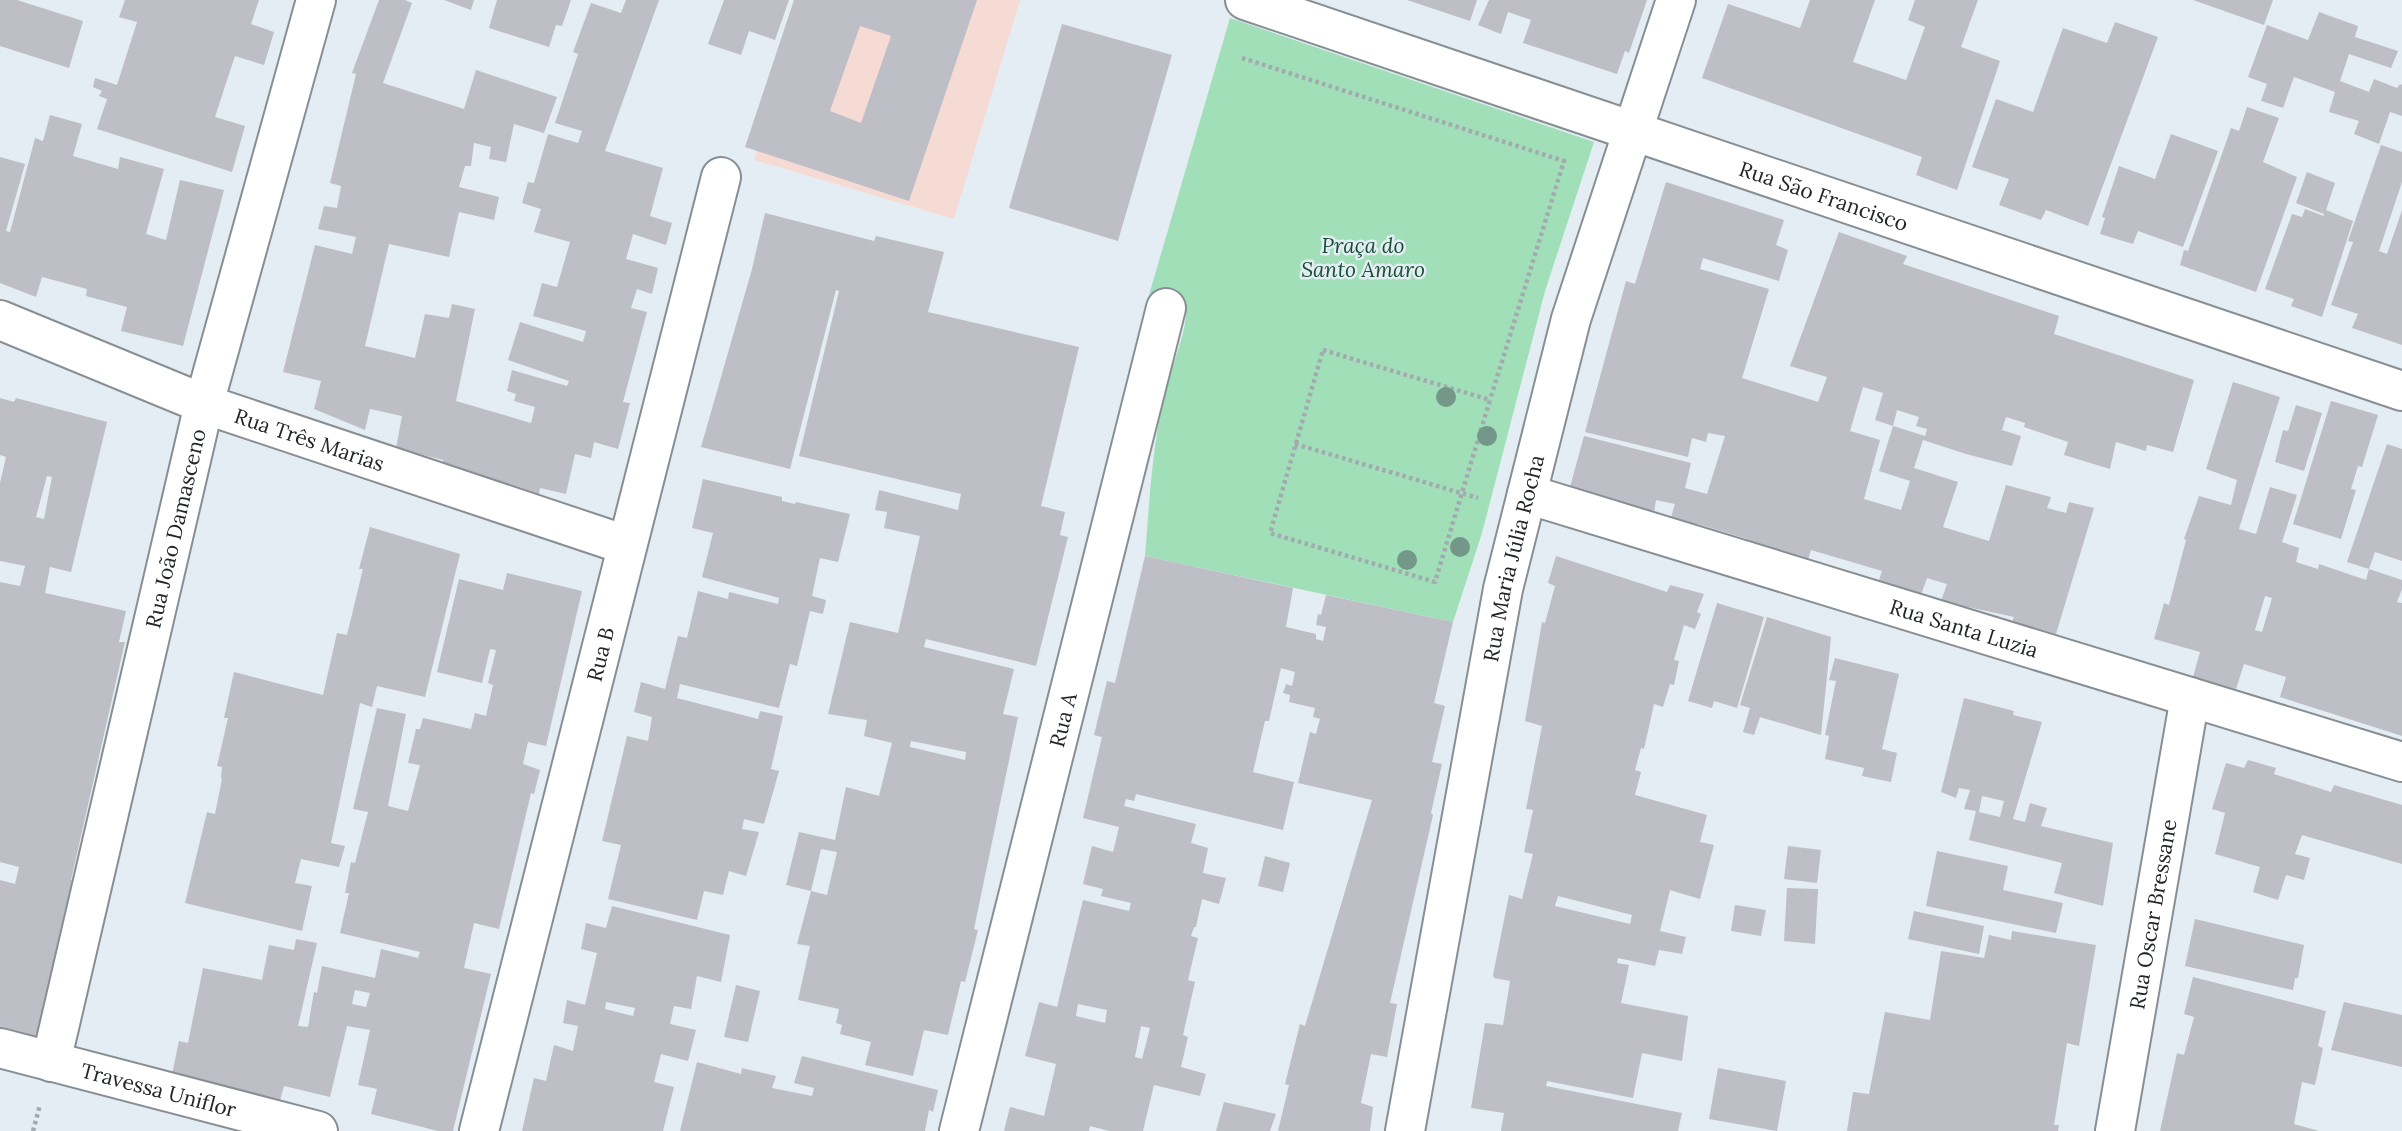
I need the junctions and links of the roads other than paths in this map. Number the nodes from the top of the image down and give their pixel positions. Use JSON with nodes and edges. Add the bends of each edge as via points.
{"nodes":[{"id":1,"x":316,"y":0,"type":"edge"},
{"id":2,"x":1245,"y":0,"type":"edge"},
{"id":3,"x":1676,"y":0,"type":"edge"},
{"id":4,"x":1632,"y":131,"type":"junction"},
{"id":5,"x":721,"y":177,"type":"dead end"},
{"id":6,"x":1166,"y":308,"type":"dead end"},
{"id":7,"x":0,"y":320,"type":"edge"},
{"id":8,"x":2402,"y":391,"type":"edge"},
{"id":9,"x":204,"y":404,"type":"junction"},
{"id":10,"x":1524,"y":503,"type":"junction"},
{"id":11,"x":626,"y":545,"type":"junction"},
{"id":12,"x":2190,"y":697,"type":"junction"},
{"id":13,"x":2402,"y":762,"type":"edge"},
{"id":14,"x":0,"y":1048,"type":"edge"},
{"id":15,"x":51,"y":1062,"type":"junction"},
{"id":16,"x":318,"y":1131,"type":"edge"},
{"id":17,"x":479,"y":1131,"type":"edge"},
{"id":18,"x":959,"y":1131,"type":"edge"},
{"id":19,"x":1405,"y":1131,"type":"edge"},
{"id":20,"x":2115,"y":1131,"type":"edge"}],
"edges":[{"from":1,"to":9,"type":"street","name":"Rua João Damasceno"},
{"from":2,"to":4,"type":"street","name":"Rua São Francisco"},
{"from":3,"to":4,"type":"street","name":"Rua Maria Júlia Rocha"},
{"from":4,"to":8,"type":"street","name":"Rua São Francisco"},
{"from":4,"to":10,"type":"street","name":"Rua Maria Júlia Rocha","via":[[1571,319]]},
{"from":5,"to":11,"type":"street","name":"Rua B"},
{"from":6,"to":18,"type":"street","name":"Rua A"},
{"from":7,"to":9,"type":"street","name":"Rua Três Marias"},
{"from":9,"to":11,"type":"street","name":"Rua Três Marias"},
{"from":9,"to":15,"type":"street","name":"Rua João Damasceno"},
{"from":10,"to":12,"type":"street","name":"Rua Santa Luzia"},
{"from":10,"to":19,"type":"street","name":"Rua Maria Júlia Rocha","via":[[1503,589]]},
{"from":11,"to":17,"type":"street","name":"Rua B"},
{"from":12,"to":13,"type":"street","name":"Rua Santa Luzia"},
{"from":12,"to":20,"type":"street","name":"Rua Oscar Bressane"},
{"from":14,"to":15,"type":"street","name":"Travessa Uniflor"},
{"from":15,"to":16,"type":"street","name":"Travessa Uniflor"}]}
